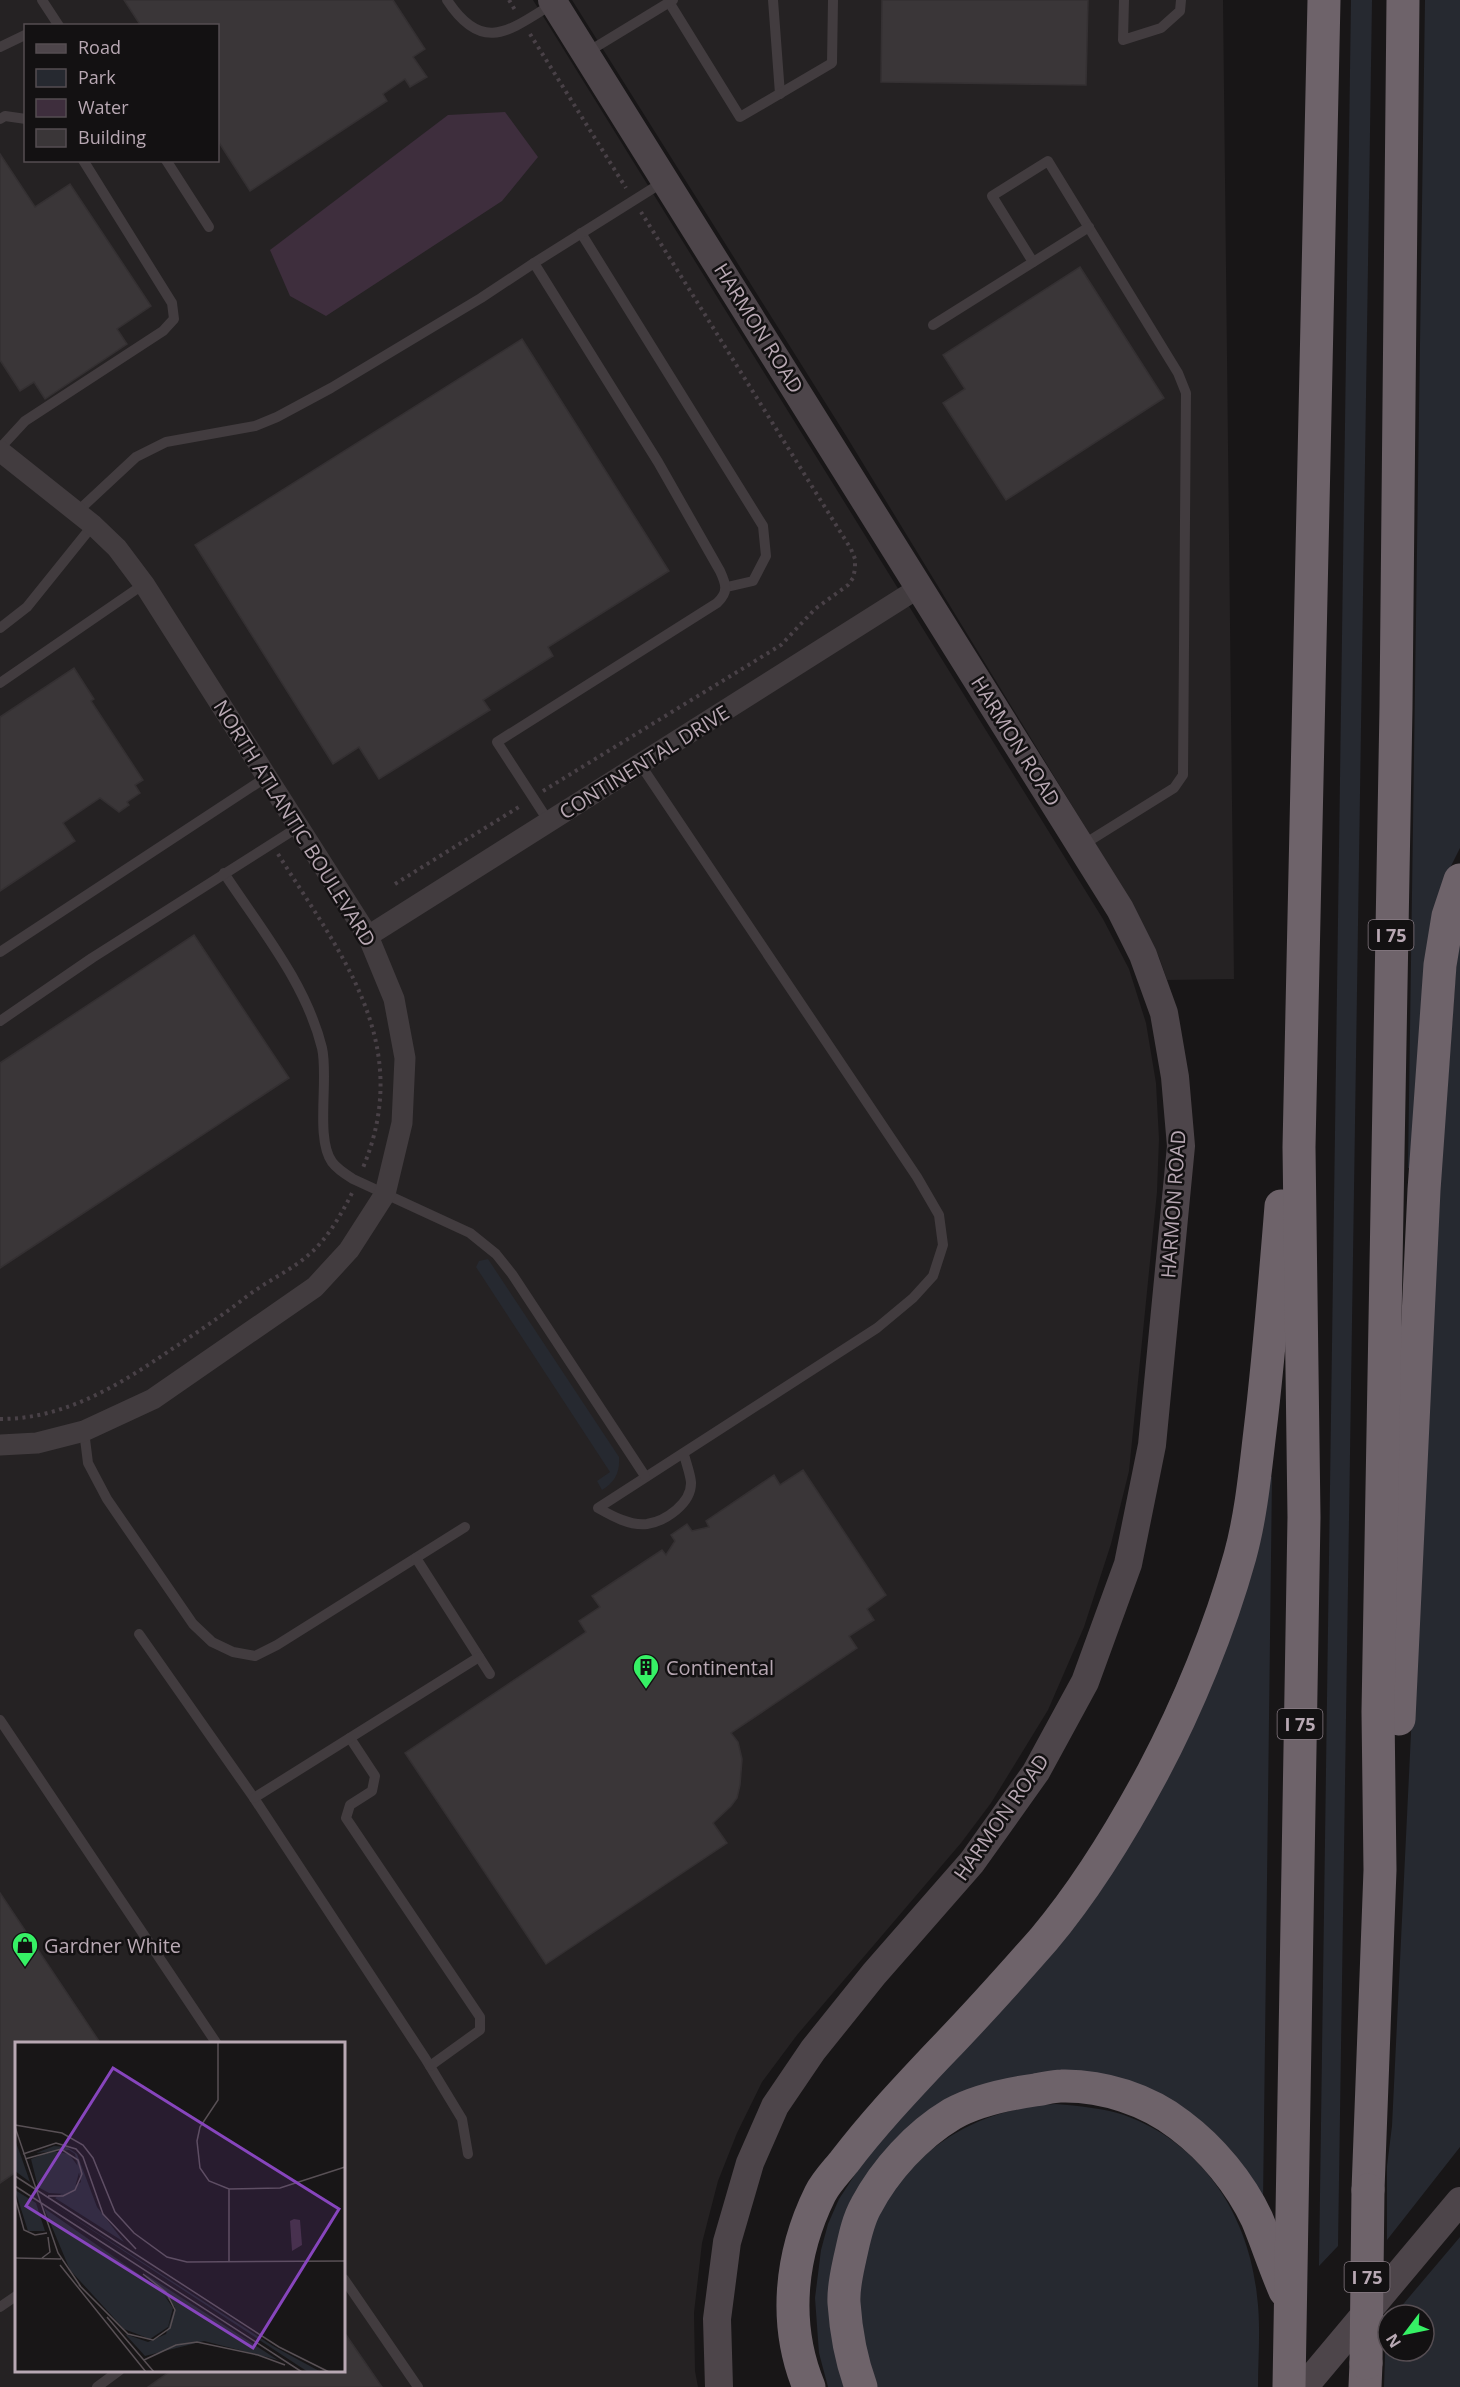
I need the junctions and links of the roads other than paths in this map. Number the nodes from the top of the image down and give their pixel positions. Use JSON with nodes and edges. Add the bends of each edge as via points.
{"nodes":[{"id":1,"x":42,"y":0,"type":"edge"},
{"id":2,"x":447,"y":0,"type":"edge"},
{"id":3,"x":773,"y":0,"type":"edge"},
{"id":4,"x":833,"y":0,"type":"edge"},
{"id":5,"x":1124,"y":0,"type":"edge"},
{"id":6,"x":1181,"y":0,"type":"edge"},
{"id":7,"x":1324,"y":0,"type":"edge"},
{"id":8,"x":1403,"y":0,"type":"edge"},
{"id":9,"x":671,"y":1,"type":"edge"},
{"id":10,"x":553,"y":2,"type":"edge"},
{"id":11,"x":58,"y":24,"type":"edge"},
{"id":12,"x":24,"y":35,"type":"edge"},
{"id":13,"x":0,"y":46,"type":"edge"},
{"id":14,"x":586,"y":53,"type":"junction"},
{"id":15,"x":780,"y":94,"type":"junction"},
{"id":16,"x":0,"y":119,"type":"edge"},
{"id":17,"x":24,"y":119,"type":"edge"},
{"id":18,"x":85,"y":162,"type":"edge"},
{"id":19,"x":167,"y":162,"type":"edge"},
{"id":20,"x":666,"y":180,"type":"junction"},
{"id":21,"x":209,"y":227,"type":"dead end"},
{"id":22,"x":1089,"y":227,"type":"junction"},
{"id":23,"x":581,"y":233,"type":"junction"},
{"id":24,"x":1033,"y":262,"type":"junction"},
{"id":25,"x":534,"y":263,"type":"junction"},
{"id":26,"x":933,"y":325,"type":"dead end"},
{"id":27,"x":0,"y":450,"type":"edge"},
{"id":28,"x":85,"y":519,"type":"junction"},
{"id":29,"x":144,"y":584,"type":"junction"},
{"id":30,"x":727,"y":587,"type":"junction"},
{"id":31,"x":920,"y":587,"type":"junction"},
{"id":32,"x":0,"y":628,"type":"edge"},
{"id":33,"x":0,"y":683,"type":"edge"},
{"id":34,"x":640,"y":764,"type":"junction"},
{"id":35,"x":268,"y":776,"type":"junction"},
{"id":36,"x":549,"y":822,"type":"junction"},
{"id":37,"x":300,"y":826,"type":"junction"},
{"id":38,"x":1081,"y":846,"type":"junction"},
{"id":39,"x":224,"y":873,"type":"junction"},
{"id":40,"x":1460,"y":880,"type":"edge"},
{"id":41,"x":368,"y":936,"type":"junction"},
{"id":42,"x":0,"y":952,"type":"edge"},
{"id":43,"x":0,"y":1021,"type":"edge"},
{"id":44,"x":1299,"y":1146,"type":"junction"},
{"id":45,"x":386,"y":1194,"type":"junction"},
{"id":46,"x":84,"y":1431,"type":"junction"},
{"id":47,"x":0,"y":1445,"type":"edge"},
{"id":48,"x":684,"y":1455,"type":"junction"},
{"id":49,"x":645,"y":1476,"type":"junction"},
{"id":50,"x":465,"y":1527,"type":"dead end"},
{"id":51,"x":416,"y":1558,"type":"junction"},
{"id":52,"x":139,"y":1634,"type":"dead end"},
{"id":53,"x":479,"y":1657,"type":"junction"},
{"id":54,"x":490,"y":1674,"type":"dead end"},
{"id":55,"x":0,"y":1720,"type":"edge"},
{"id":56,"x":350,"y":1738,"type":"junction"},
{"id":57,"x":254,"y":1798,"type":"junction"},
{"id":58,"x":1380,"y":1870,"type":"junction"},
{"id":59,"x":216,"y":2042,"type":"edge"},
{"id":60,"x":430,"y":2066,"type":"junction"},
{"id":61,"x":468,"y":2154,"type":"dead end"},
{"id":62,"x":1460,"y":2201,"type":"edge"},
{"id":63,"x":345,"y":2280,"type":"edge"},
{"id":64,"x":15,"y":2297,"type":"edge"},
{"id":65,"x":0,"y":2307,"type":"edge"},
{"id":66,"x":1290,"y":2312,"type":"junction"},
{"id":67,"x":117,"y":2372,"type":"edge"},
{"id":68,"x":1365,"y":2375,"type":"edge"},
{"id":69,"x":97,"y":2387,"type":"edge"},
{"id":70,"x":418,"y":2387,"type":"edge"},
{"id":71,"x":719,"y":2387,"type":"edge"},
{"id":72,"x":809,"y":2387,"type":"edge"},
{"id":73,"x":861,"y":2387,"type":"edge"},
{"id":74,"x":1288,"y":2387,"type":"edge"},
{"id":75,"x":1304,"y":2387,"type":"edge"}],
"edges":[{"from":1,"to":11,"type":"lane"},
{"from":2,"to":10,"type":"lane","via":[[473,28],[492,34],[508,31]]},
{"from":3,"to":15,"type":"lane"},
{"from":4,"to":15,"type":"lane","via":[[832,63]]},
{"from":5,"to":6,"type":"lane","via":[[1123,40],[1161,28],[1180,11]]},
{"from":7,"to":44,"type":"highway","number":"I 75"},
{"from":8,"to":58,"type":"highway","number":"I 75","via":[[1378,1712]]},
{"from":9,"to":14,"type":"lane"},
{"from":9,"to":15,"type":"lane","via":[[740,117]]},
{"from":10,"to":14,"type":"street","name":"HARMON ROAD"},
{"from":12,"to":13,"type":"lane"},
{"from":14,"to":20,"type":"street","name":"HARMON ROAD"},
{"from":16,"to":17,"type":"lane"},
{"from":18,"to":27,"type":"lane","via":[[172,303],[174,319],[163,331],[25,421]]},
{"from":19,"to":21,"type":"lane"},
{"from":20,"to":23,"type":"lane"},
{"from":20,"to":31,"type":"street","name":"HARMON ROAD"},
{"from":22,"to":24,"type":"lane"},
{"from":22,"to":24,"type":"lane","via":[[1048,161],[992,196]]},
{"from":22,"to":38,"type":"lane","via":[[1178,373],[1186,393],[1183,775],[1174,788]]},
{"from":23,"to":25,"type":"lane"},
{"from":23,"to":30,"type":"lane","via":[[763,526],[766,556],[753,581]]},
{"from":24,"to":26,"type":"lane"},
{"from":25,"to":28,"type":"lane","via":[[277,417],[255,426],[166,442],[136,457]]},
{"from":25,"to":30,"type":"lane","via":[[658,462]]},
{"from":27,"to":28,"type":"street","name":"NORTH ATLANTIC BOULEVARD"},
{"from":28,"to":29,"type":"street","name":"NORTH ATLANTIC BOULEVARD","via":[[117,548]]},
{"from":28,"to":32,"type":"lane","via":[[27,607]]},
{"from":29,"to":33,"type":"lane"},
{"from":29,"to":35,"type":"street","name":"NORTH ATLANTIC BOULEVARD"},
{"from":30,"to":36,"type":"lane","via":[[717,603],[497,742]]},
{"from":31,"to":34,"type":"street","name":"CONTINENTAL DRIVE"},
{"from":31,"to":38,"type":"street","name":"HARMON ROAD"},
{"from":34,"to":36,"type":"street","name":"CONTINENTAL DRIVE"},
{"from":34,"to":48,"type":"lane","via":[[917,1177],[939,1215],[943,1245],[933,1276],[877,1328]]},
{"from":35,"to":37,"type":"street","name":"NORTH ATLANTIC BOULEVARD"},
{"from":35,"to":42,"type":"lane"},
{"from":36,"to":41,"type":"street","name":"CONTINENTAL DRIVE"},
{"from":37,"to":39,"type":"lane"},
{"from":37,"to":41,"type":"street","name":"NORTH ATLANTIC BOULEVARD"},
{"from":38,"to":71,"type":"street","name":"HARMON ROAD","via":[[1143,955],[1164,1013],[1181,1146],[1152,1444],[1128,1564],[1085,1682],[1036,1772],[972,1862],[874,1974],[775,2106],[750,2163],[727,2242],[717,2319]]},
{"from":39,"to":43,"type":"lane"},
{"from":39,"to":45,"type":"lane","via":[[297,984],[313,1018],[323,1051],[324,1134],[330,1161],[357,1181]]},
{"from":40,"to":58,"type":"highway","via":[[1448,916],[1440,965],[1424,1190],[1397,1755]]},
{"from":41,"to":45,"type":"street","name":"NORTH ATLANTIC BOULEVARD","via":[[394,999],[405,1058],[402,1123]]},
{"from":44,"to":66,"type":"highway","number":"I 75","via":[[1304,1517]]},
{"from":44,"to":72,"type":"highway","via":[[1282,1199],[1254,1482],[1241,1553],[1203,1663],[1153,1771],[1093,1872],[1047,1935],[873,2123],[821,2191],[799,2249],[794,2277],[792,2323],[800,2365]]},
{"from":45,"to":46,"type":"street","name":"NORTH ATLANTIC BOULEVARD","via":[[349,1250],[315,1287],[153,1400]]},
{"from":45,"to":49,"type":"lane","via":[[470,1233],[496,1254]]},
{"from":46,"to":47,"type":"street","name":"NORTH ATLANTIC BOULEVARD","via":[[37,1443]]},
{"from":46,"to":51,"type":"lane","via":[[88,1463],[107,1499],[193,1624],[212,1642],[232,1652],[255,1656],[277,1645]]},
{"from":48,"to":49,"type":"lane"},
{"from":48,"to":49,"type":"lane","via":[[691,1484],[684,1503],[669,1515],[646,1524],[623,1521],[598,1508]]},
{"from":50,"to":51,"type":"lane"},
{"from":51,"to":53,"type":"lane"},
{"from":52,"to":57,"type":"lane"},
{"from":53,"to":54,"type":"lane"},
{"from":53,"to":56,"type":"lane"},
{"from":55,"to":59,"type":"lane"},
{"from":56,"to":57,"type":"lane"},
{"from":56,"to":60,"type":"lane","via":[[375,1776],[372,1791],[350,1805],[346,1818],[480,2017],[480,2030]]},
{"from":57,"to":60,"type":"lane"},
{"from":58,"to":68,"type":"highway","number":"I 75","bridge":true},
{"from":60,"to":61,"type":"lane","via":[[462,2119]]},
{"from":62,"to":75,"type":"street"},
{"from":63,"to":70,"type":"lane"},
{"from":64,"to":65,"type":"lane"},
{"from":66,"to":73,"type":"highway","via":[[1257,2219],[1233,2177],[1180,2124],[1141,2101],[1102,2091],[1061,2086],[1021,2092],[987,2099],[953,2114],[929,2131],[902,2155],[865,2207],[854,2242],[844,2301],[852,2361]]},
{"from":66,"to":74,"type":"highway","number":"I 75"},
{"from":67,"to":69,"type":"lane"}]}
